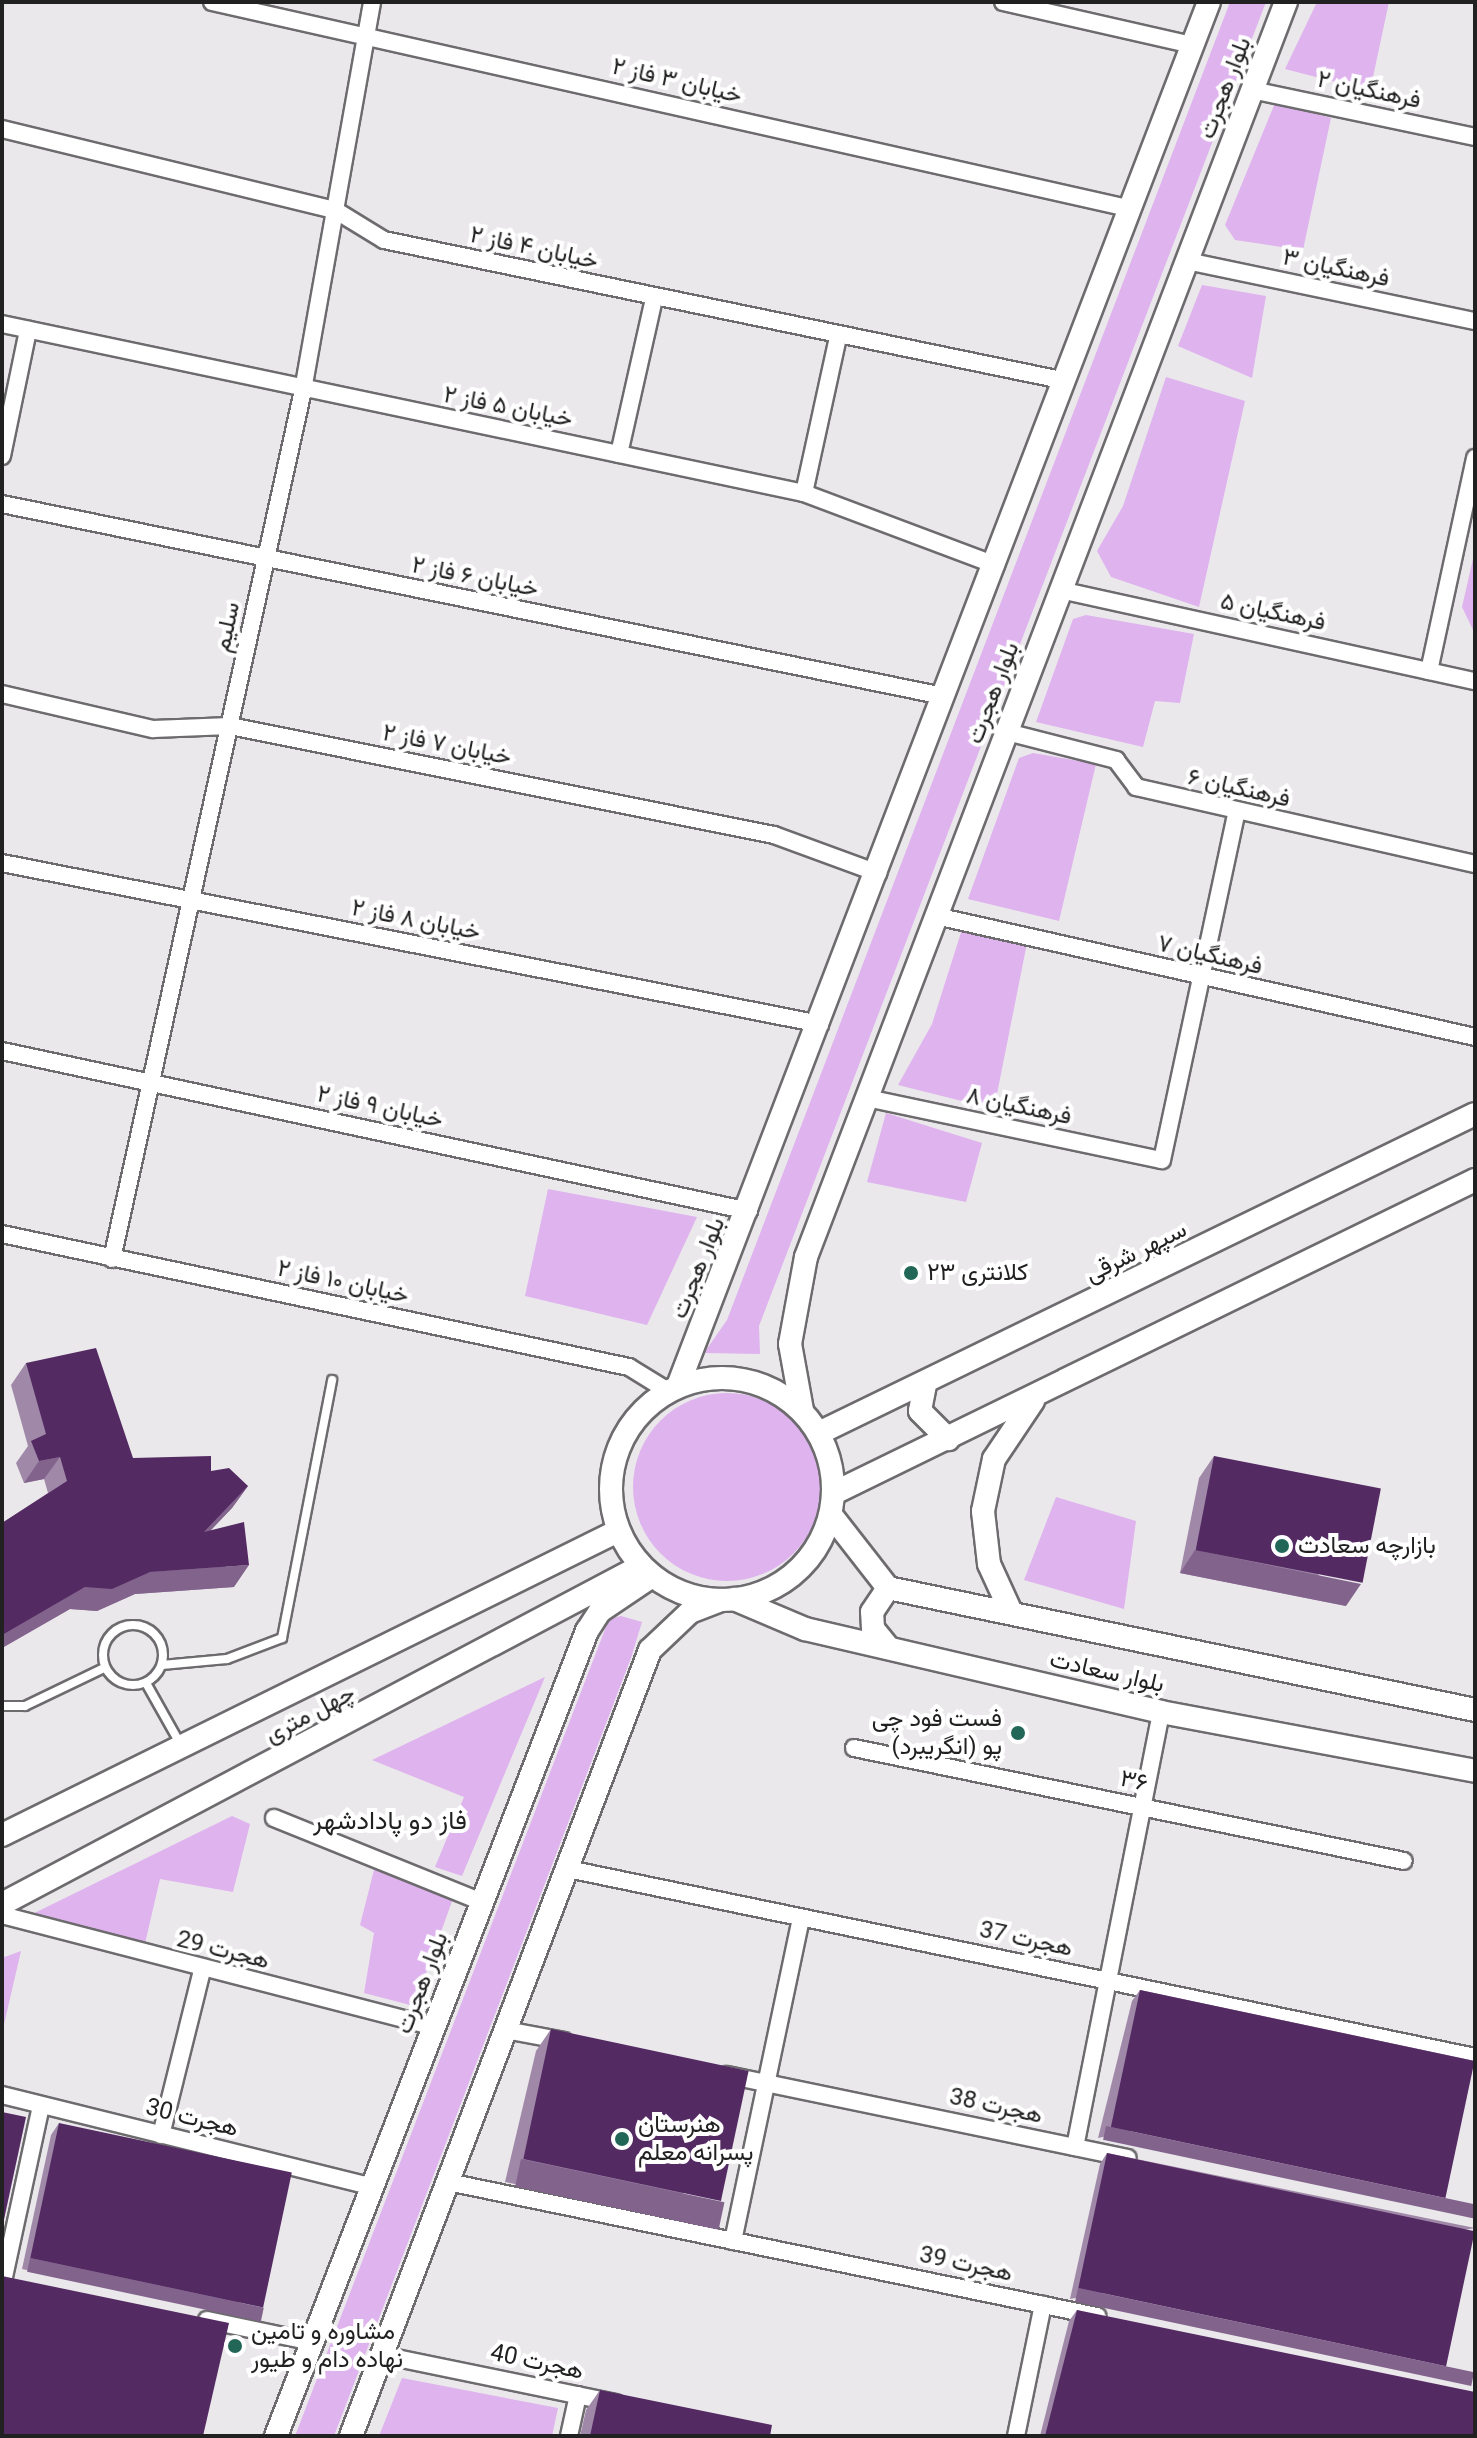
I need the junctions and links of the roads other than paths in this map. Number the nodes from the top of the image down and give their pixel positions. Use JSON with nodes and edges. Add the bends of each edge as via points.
{"nodes":[{"id":1,"x":212,"y":2,"type":"edge"},
{"id":2,"x":372,"y":2,"type":"edge"},
{"id":3,"x":1003,"y":2,"type":"edge"},
{"id":4,"x":1209,"y":2,"type":"edge"},
{"id":5,"x":1286,"y":2,"type":"edge"},
{"id":6,"x":366,"y":35,"type":"junction"},
{"id":7,"x":1193,"y":45,"type":"junction"},
{"id":8,"x":1252,"y":90,"type":"junction"},
{"id":9,"x":2,"y":129,"type":"edge"},
{"id":10,"x":1475,"y":137,"type":"edge"},
{"id":11,"x":1132,"y":209,"type":"junction"},
{"id":12,"x":335,"y":210,"type":"junction"},
{"id":13,"x":1187,"y":261,"type":"junction"},
{"id":14,"x":654,"y":299,"type":"junction"},
{"id":15,"x":1475,"y":321,"type":"edge"},
{"id":16,"x":2,"y":324,"type":"edge"},
{"id":17,"x":28,"y":330,"type":"junction"},
{"id":18,"x":838,"y":337,"type":"junction"},
{"id":19,"x":1066,"y":381,"type":"junction"},
{"id":20,"x":303,"y":390,"type":"junction"},
{"id":21,"x":619,"y":454,"type":"junction"},
{"id":22,"x":2,"y":456,"type":"edge"},
{"id":23,"x":1475,"y":458,"type":"edge"},
{"id":24,"x":804,"y":493,"type":"junction"},
{"id":25,"x":2,"y":504,"type":"edge"},
{"id":26,"x":267,"y":559,"type":"junction"},
{"id":27,"x":996,"y":565,"type":"junction"},
{"id":28,"x":1060,"y":590,"type":"junction"},
{"id":29,"x":1429,"y":671,"type":"junction"},
{"id":30,"x":1475,"y":681,"type":"edge"},
{"id":31,"x":2,"y":694,"type":"edge"},
{"id":32,"x":938,"y":695,"type":"junction"},
{"id":33,"x":230,"y":726,"type":"junction"},
{"id":34,"x":1007,"y":732,"type":"junction"},
{"id":35,"x":1236,"y":814,"type":"junction"},
{"id":36,"x":2,"y":863,"type":"edge"},
{"id":37,"x":1475,"y":864,"type":"edge"},
{"id":38,"x":878,"y":873,"type":"junction"},
{"id":39,"x":190,"y":900,"type":"junction"},
{"id":40,"x":936,"y":916,"type":"junction"},
{"id":41,"x":1201,"y":979,"type":"junction"},
{"id":42,"x":820,"y":1024,"type":"junction"},
{"id":43,"x":1475,"y":1037,"type":"edge"},
{"id":44,"x":2,"y":1051,"type":"edge"},
{"id":45,"x":149,"y":1081,"type":"junction"},
{"id":46,"x":867,"y":1098,"type":"junction"},
{"id":47,"x":1475,"y":1114,"type":"edge"},
{"id":48,"x":1475,"y":1180,"type":"edge"},
{"id":49,"x":749,"y":1211,"type":"junction"},
{"id":50,"x":2,"y":1234,"type":"edge"},
{"id":51,"x":112,"y":1259,"type":"junction"},
{"id":52,"x":332,"y":1380,"type":"dead end"},
{"id":53,"x":925,"y":1385,"type":"junction"},
{"id":54,"x":673,"y":1389,"type":"junction"},
{"id":55,"x":1041,"y":1393,"type":"junction"},
{"id":56,"x":802,"y":1410,"type":"junction"},
{"id":57,"x":819,"y":1433,"type":"junction"},
{"id":58,"x":948,"y":1439,"type":"junction"},
{"id":59,"x":832,"y":1504,"type":"junction"},
{"id":60,"x":618,"y":1531,"type":"junction"},
{"id":61,"x":647,"y":1571,"type":"junction"},
{"id":62,"x":888,"y":1588,"type":"junction"},
{"id":63,"x":728,"y":1600,"type":"junction"},
{"id":64,"x":1011,"y":1612,"type":"junction"},
{"id":65,"x":887,"y":1646,"type":"junction"},
{"id":66,"x":162,"y":1665,"type":"junction"},
{"id":67,"x":104,"y":1668,"type":"junction"},
{"id":68,"x":146,"y":1683,"type":"junction"},
{"id":69,"x":2,"y":1706,"type":"edge"},
{"id":70,"x":1475,"y":1710,"type":"edge"},
{"id":71,"x":1161,"y":1712,"type":"junction"},
{"id":72,"x":181,"y":1746,"type":"junction"},
{"id":73,"x":854,"y":1748,"type":"dead end"},
{"id":74,"x":1475,"y":1771,"type":"edge"},
{"id":75,"x":1146,"y":1808,"type":"junction"},
{"id":76,"x":274,"y":1818,"type":"dead end"},
{"id":77,"x":2,"y":1835,"type":"edge"},
{"id":78,"x":1404,"y":1861,"type":"dead end"},
{"id":79,"x":568,"y":1869,"type":"junction"},
{"id":80,"x":482,"y":1902,"type":"junction"},
{"id":81,"x":2,"y":1904,"type":"edge"},
{"id":82,"x":2,"y":1915,"type":"edge"},
{"id":83,"x":801,"y":1918,"type":"junction"},
{"id":84,"x":202,"y":1970,"type":"junction"},
{"id":85,"x":1110,"y":1981,"type":"junction"},
{"id":86,"x":432,"y":2026,"type":"junction"},
{"id":87,"x":506,"y":2030,"type":"junction"},
{"id":88,"x":583,"y":2045,"type":"edge"},
{"id":89,"x":1475,"y":2057,"type":"edge"},
{"id":90,"x":705,"y":2071,"type":"edge"},
{"id":91,"x":766,"y":2083,"type":"junction"},
{"id":92,"x":2,"y":2095,"type":"edge"},
{"id":93,"x":41,"y":2106,"type":"junction"},
{"id":94,"x":161,"y":2135,"type":"junction"},
{"id":95,"x":1075,"y":2147,"type":"junction"},
{"id":96,"x":1152,"y":2163,"type":"edge"},
{"id":97,"x":448,"y":2182,"type":"junction"},
{"id":98,"x":371,"y":2186,"type":"junction"},
{"id":99,"x":733,"y":2241,"type":"junction"},
{"id":100,"x":9,"y":2277,"type":"edge"},
{"id":101,"x":1043,"y":2305,"type":"junction"},
{"id":102,"x":189,"y":2316,"type":"edge"},
{"id":103,"x":1120,"y":2321,"type":"edge"},
{"id":104,"x":312,"y":2342,"type":"junction"},
{"id":105,"x":382,"y":2355,"type":"junction"},
{"id":106,"x":578,"y":2395,"type":"junction"},
{"id":107,"x":639,"y":2408,"type":"edge"},
{"id":108,"x":276,"y":2436,"type":"edge"},
{"id":109,"x":351,"y":2436,"type":"edge"},
{"id":110,"x":569,"y":2436,"type":"edge"},
{"id":111,"x":1016,"y":2436,"type":"edge"}],
"edges":[{"from":1,"to":6,"type":"street","name":"خیابان ۳ فاز ۲"},
{"from":2,"to":6,"type":"street","name":"سلیم"},
{"from":3,"to":7,"type":"street"},
{"from":4,"to":7,"type":"main road","name":"بلوار هجرت"},
{"from":5,"to":8,"type":"main road","name":"بلوار هجرت"},
{"from":6,"to":11,"type":"street","name":"خیابان ۳ فاز ۲"},
{"from":6,"to":12,"type":"street","name":"سلیم"},
{"from":7,"to":11,"type":"main road","name":"بلوار هجرت"},
{"from":8,"to":10,"type":"street","name":"فرهنگیان ۲"},
{"from":8,"to":13,"type":"main road","name":"بلوار هجرت"},
{"from":9,"to":12,"type":"street","name":"خیابان ۴ فاز ۲"},
{"from":11,"to":19,"type":"main road","name":"بلوار هجرت"},
{"from":12,"to":14,"type":"street","name":"خیابان ۴ فاز ۲","via":[[384,240]]},
{"from":12,"to":20,"type":"street","name":"سلیم"},
{"from":13,"to":15,"type":"street","name":"فرهنگیان ۳"},
{"from":13,"to":28,"type":"main road","name":"بلوار هجرت"},
{"from":14,"to":18,"type":"street","name":"خیابان ۴ فاز ۲"},
{"from":14,"to":21,"type":"street"},
{"from":16,"to":17,"type":"street","name":"خیابان ۵ فاز ۲"},
{"from":17,"to":20,"type":"street","name":"خیابان ۵ فاز ۲"},
{"from":17,"to":22,"type":"street"},
{"from":18,"to":19,"type":"street","name":"خیابان ۴ فاز ۲"},
{"from":18,"to":24,"type":"street"},
{"from":19,"to":27,"type":"main road","name":"بلوار هجرت"},
{"from":20,"to":21,"type":"street","name":"خیابان ۵ فاز ۲"},
{"from":20,"to":26,"type":"street","name":"سلیم"},
{"from":21,"to":24,"type":"street","name":"خیابان ۵ فاز ۲"},
{"from":23,"to":29,"type":"street"},
{"from":24,"to":27,"type":"street","name":"خیابان ۵ فاز ۲"},
{"from":25,"to":26,"type":"street","name":"خیابان ۶ فاز ۲"},
{"from":26,"to":32,"type":"street","name":"خیابان ۶ فاز ۲"},
{"from":26,"to":33,"type":"street","name":"سلیم"},
{"from":27,"to":32,"type":"main road","name":"بلوار هجرت"},
{"from":28,"to":29,"type":"street","name":"فرهنگیان ۵"},
{"from":28,"to":34,"type":"main road","name":"بلوار هجرت"},
{"from":29,"to":30,"type":"street","name":"فرهنگیان ۵"},
{"from":31,"to":33,"type":"street","name":"خیابان ۷ فاز ۲","via":[[153,729]]},
{"from":32,"to":38,"type":"main road","name":"بلوار هجرت"},
{"from":33,"to":38,"type":"street","name":"خیابان ۷ فاز ۲","via":[[774,835]]},
{"from":33,"to":39,"type":"street","name":"سلیم"},
{"from":34,"to":35,"type":"street","name":"فرهنگیان ۶","via":[[1116,760],[1136,787]]},
{"from":34,"to":40,"type":"main road","name":"بلوار هجرت"},
{"from":35,"to":37,"type":"street","name":"فرهنگیان ۶"},
{"from":35,"to":41,"type":"street"},
{"from":36,"to":39,"type":"street","name":"خیابان ۸ فاز ۲"},
{"from":38,"to":42,"type":"main road","name":"بلوار هجرت"},
{"from":39,"to":42,"type":"street","name":"خیابان ۸ فاز ۲"},
{"from":39,"to":45,"type":"street","name":"سلیم"},
{"from":40,"to":41,"type":"street","name":"فرهنگیان ۷"},
{"from":40,"to":46,"type":"main road","name":"بلوار هجرت"},
{"from":41,"to":43,"type":"street","name":"فرهنگیان ۷"},
{"from":41,"to":46,"type":"street","name":"فرهنگیان ۸","via":[[1162,1160]]},
{"from":42,"to":49,"type":"main road","name":"بلوار هجرت"},
{"from":44,"to":45,"type":"street","name":"خیابان ۹ فاز ۲"},
{"from":45,"to":49,"type":"street","name":"خیابان ۹ فاز ۲"},
{"from":45,"to":51,"type":"street","name":"سلیم"},
{"from":46,"to":56,"type":"main road","name":"بلوار هجرت","via":[[793,1302],[790,1344]]},
{"from":47,"to":53,"type":"main road","name":"سپهر شرقی"},
{"from":48,"to":55,"type":"main road"},
{"from":49,"to":54,"type":"main road","name":"بلوار هجرت"},
{"from":50,"to":51,"type":"street","name":"خیابان ۱۰ فاز ۲"},
{"from":51,"to":54,"type":"street","name":"خیابان ۱۰ فاز ۲","via":[[629,1367]]},
{"from":52,"to":66,"type":"lane","via":[[282,1638],[227,1659]]},
{"from":53,"to":57,"type":"main road","name":"سپهر شرقی"},
{"from":53,"to":58,"type":"main road","via":[[920,1411]]},
{"from":54,"to":56,"type":"main road","via":[[744,1380]]},
{"from":54,"to":60,"type":"main road","via":[[642,1411],[616,1457],[611,1499]]},
{"from":55,"to":58,"type":"main road"},
{"from":55,"to":64,"type":"main road","via":[[994,1459],[983,1511],[989,1564]]},
{"from":56,"to":57,"type":"main road"},
{"from":57,"to":59,"type":"main road"},
{"from":58,"to":59,"type":"main road"},
{"from":59,"to":62,"type":"main road"},
{"from":59,"to":63,"type":"main road","via":[[795,1572]]},
{"from":60,"to":61,"type":"main road"},
{"from":60,"to":72,"type":"main road","name":"چهل متری"},
{"from":61,"to":63,"type":"main road","via":[[685,1594]]},
{"from":61,"to":80,"type":"main road","name":"بلوار هجرت","via":[[600,1611],[587,1631]]},
{"from":61,"to":81,"type":"main road","name":"چهل متری"},
{"from":62,"to":64,"type":"main road","name":"بلوار سعادت"},
{"from":62,"to":65,"type":"main road","via":[[872,1612],[873,1629]]},
{"from":63,"to":65,"type":"main road","name":"بلوار سعادت","via":[[805,1629]]},
{"from":63,"to":79,"type":"main road","via":[[690,1612],[650,1650]]},
{"from":64,"to":70,"type":"main road","name":"بلوار سعادت"},
{"from":65,"to":71,"type":"main road","name":"بلوار سعادت"},
{"from":66,"to":67,"type":"lane","via":[[161,1641],[143,1625],[119,1627],[103,1645]]},
{"from":66,"to":68,"type":"lane"},
{"from":67,"to":68,"type":"lane","via":[[122,1684]]},
{"from":67,"to":69,"type":"lane","via":[[25,1706]]},
{"from":68,"to":72,"type":"lane"},
{"from":71,"to":74,"type":"main road","name":"بلوار سعادت"},
{"from":71,"to":75,"type":"street"},
{"from":72,"to":77,"type":"main road","name":"چهل متری"},
{"from":73,"to":75,"type":"street","name":"۳۶"},
{"from":75,"to":78,"type":"street","name":"۳۶"},
{"from":75,"to":85,"type":"street"},
{"from":76,"to":80,"type":"street"},
{"from":79,"to":83,"type":"street","name":"هجرت 37"},
{"from":79,"to":87,"type":"main road"},
{"from":80,"to":86,"type":"main road","name":"بلوار هجرت"},
{"from":82,"to":84,"type":"street","name":"هجرت 29"},
{"from":83,"to":85,"type":"street","name":"هجرت 37"},
{"from":83,"to":91,"type":"street"},
{"from":84,"to":86,"type":"street","name":"هجرت 29"},
{"from":84,"to":94,"type":"street"},
{"from":85,"to":89,"type":"street","name":"هجرت 37"},
{"from":85,"to":95,"type":"street"},
{"from":86,"to":98,"type":"main road","name":"بلوار هجرت"},
{"from":87,"to":88,"type":"street"},
{"from":87,"to":97,"type":"main road"},
{"from":90,"to":91,"type":"street","name":"هجرت 38"},
{"from":91,"to":95,"type":"street","name":"هجرت 38"},
{"from":91,"to":99,"type":"street"},
{"from":92,"to":93,"type":"street","name":"هجرت 30"},
{"from":93,"to":94,"type":"street","name":"هجرت 30"},
{"from":93,"to":100,"type":"street"},
{"from":94,"to":98,"type":"street","name":"هجرت 30"},
{"from":95,"to":96,"type":"street","name":"هجرت 38"},
{"from":97,"to":99,"type":"street","name":"هجرت 39"},
{"from":97,"to":105,"type":"main road"},
{"from":98,"to":104,"type":"main road","name":"بلوار هجرت"},
{"from":99,"to":101,"type":"street","name":"هجرت 39"},
{"from":101,"to":103,"type":"street","name":"هجرت 39"},
{"from":101,"to":111,"type":"street"},
{"from":102,"to":104,"type":"street"},
{"from":104,"to":108,"type":"main road","name":"بلوار هجرت"},
{"from":105,"to":106,"type":"street","name":"هجرت 40"},
{"from":105,"to":109,"type":"main road"},
{"from":106,"to":107,"type":"street","name":"هجرت 40"},
{"from":106,"to":110,"type":"street"}]}
